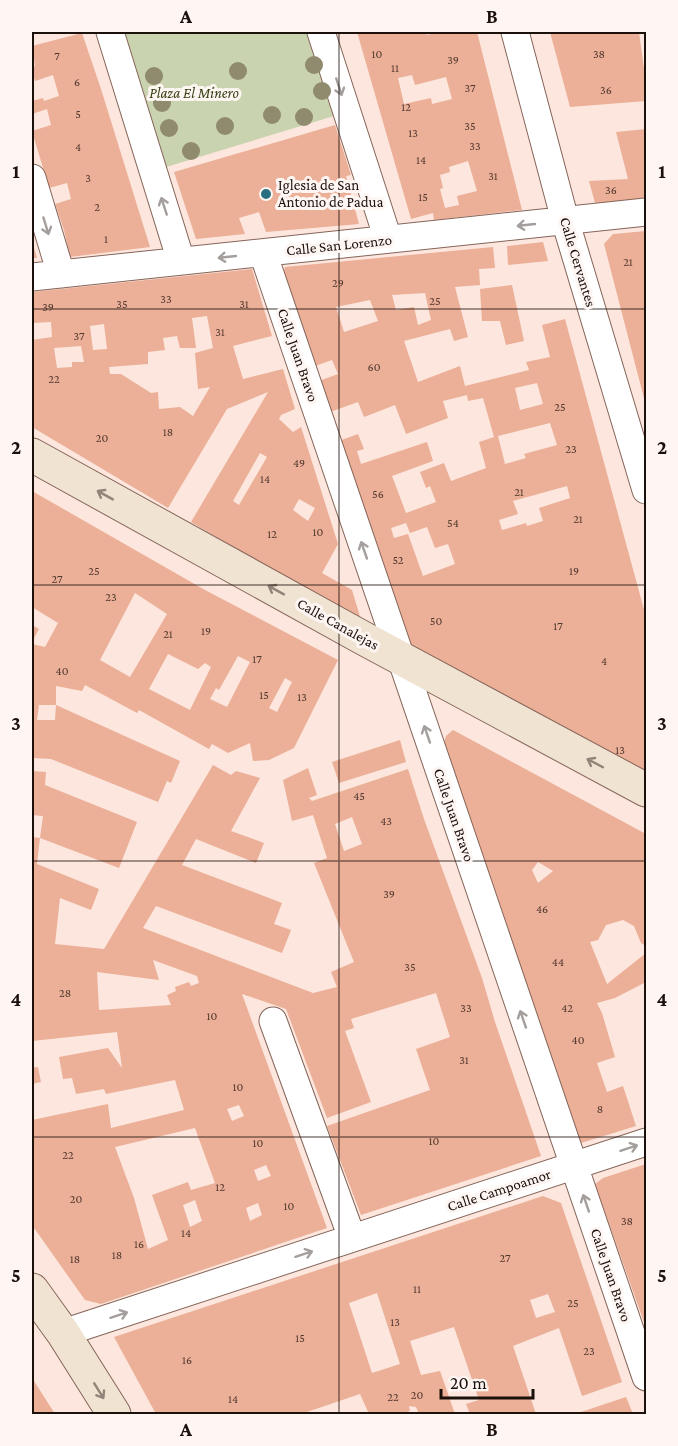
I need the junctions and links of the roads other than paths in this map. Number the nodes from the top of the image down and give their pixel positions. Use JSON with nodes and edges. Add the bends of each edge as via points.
{"nodes":[{"id":1,"x":110,"y":32,"type":"edge"},
{"id":2,"x":321,"y":32,"type":"edge"},
{"id":3,"x":515,"y":32,"type":"edge"},
{"id":4,"x":32,"y":178,"type":"edge"},
{"id":5,"x":646,"y":212,"type":"edge"},
{"id":6,"x":566,"y":220,"type":"junction"},
{"id":7,"x":388,"y":239,"type":"junction"},
{"id":8,"x":263,"y":253,"type":"junction"},
{"id":9,"x":181,"y":261,"type":"junction"},
{"id":10,"x":61,"y":274,"type":"junction"},
{"id":11,"x":32,"y":277,"type":"edge"},
{"id":12,"x":32,"y":455,"type":"edge"},
{"id":13,"x":646,"y":490,"type":"edge"},
{"id":14,"x":401,"y":659,"type":"junction"},
{"id":15,"x":646,"y":790,"type":"edge"},
{"id":16,"x":273,"y":1021,"type":"dead end"},
{"id":17,"x":646,"y":1142,"type":"edge"},
{"id":18,"x":573,"y":1166,"type":"junction"},
{"id":19,"x":352,"y":1238,"type":"junction"},
{"id":20,"x":34,"y":1304,"type":"edge"},
{"id":21,"x":63,"y":1333,"type":"junction"},
{"id":22,"x":646,"y":1377,"type":"edge"},
{"id":23,"x":114,"y":1414,"type":"edge"}],
"edges":[{"from":9,"to":1,"type":"street","one_way":true},
{"from":2,"to":7,"type":"street","one_way":true},
{"from":3,"to":6,"type":"street","name":"Calle Cervantes"},
{"from":4,"to":10,"type":"street","one_way":true},
{"from":5,"to":6,"type":"street","name":"Calle San Lorenzo"},
{"from":6,"to":7,"type":"street","name":"Calle San Lorenzo","one_way":true},
{"from":6,"to":13,"type":"street","name":"Calle Cervantes"},
{"from":7,"to":8,"type":"street","name":"Calle San Lorenzo"},
{"from":8,"to":9,"type":"street","name":"Calle San Lorenzo","one_way":true},
{"from":14,"to":8,"type":"street","name":"Calle Juan Bravo","one_way":true},
{"from":9,"to":10,"type":"street","name":"Calle San Lorenzo"},
{"from":10,"to":11,"type":"street","name":"Calle San Lorenzo"},
{"from":14,"to":12,"type":"main road","name":"Calle Canalejas","one_way":true},
{"from":15,"to":14,"type":"main road","name":"Calle Canalejas","one_way":true},
{"from":18,"to":14,"type":"street","name":"Calle Juan Bravo","one_way":true},
{"from":16,"to":19,"type":"street"},
{"from":18,"to":17,"type":"street","name":"Calle Campoamor","one_way":true},
{"from":18,"to":19,"type":"street","name":"Calle Campoamor"},
{"from":22,"to":18,"type":"street","name":"Calle Juan Bravo","one_way":true},
{"from":21,"to":19,"type":"street","name":"Calle Campoamor","one_way":true},
{"from":20,"to":21,"type":"main road"},
{"from":21,"to":23,"type":"main road","one_way":true}]}
